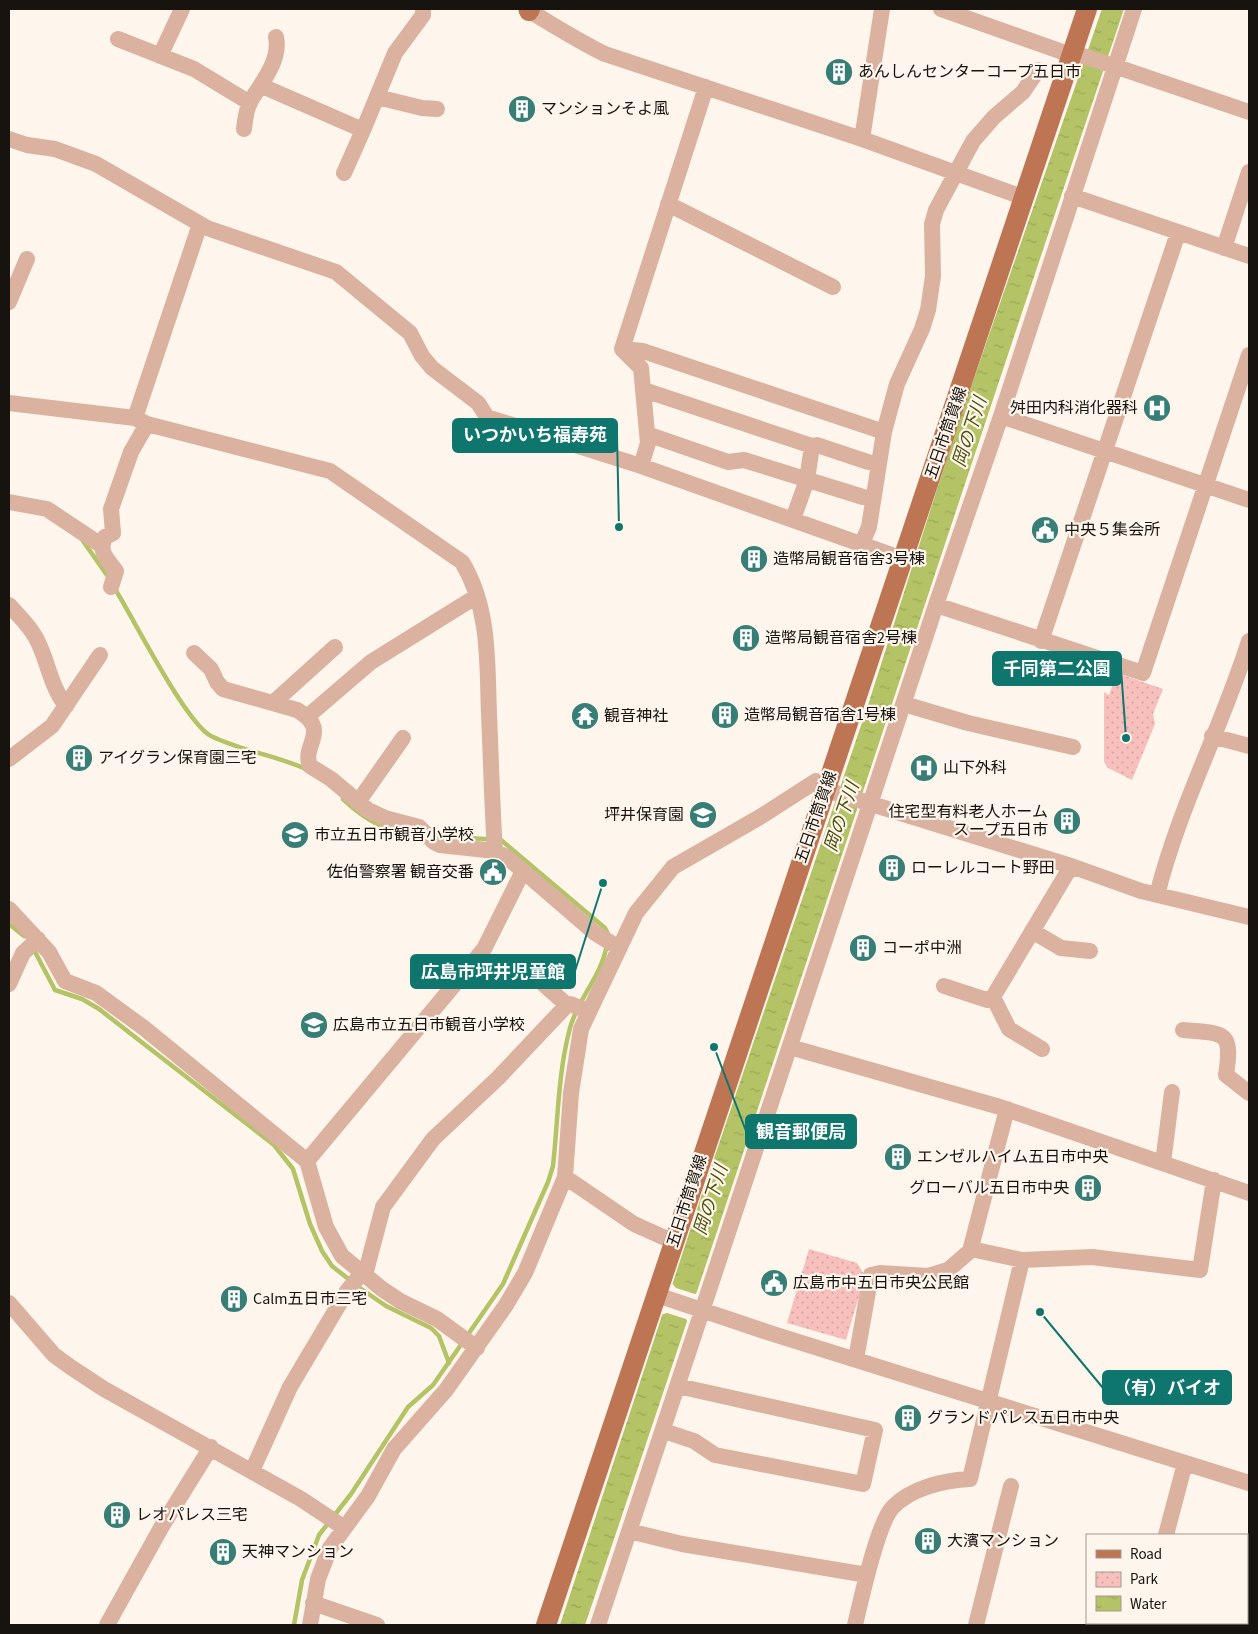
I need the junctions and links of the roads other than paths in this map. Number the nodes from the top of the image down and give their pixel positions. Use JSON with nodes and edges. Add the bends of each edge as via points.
{"nodes":[{"id":1,"x":182,"y":9,"type":"edge"},
{"id":2,"x":423,"y":9,"type":"edge"},
{"id":3,"x":528,"y":9,"type":"edge"},
{"id":4,"x":882,"y":9,"type":"edge"},
{"id":5,"x":941,"y":9,"type":"edge"},
{"id":6,"x":1087,"y":9,"type":"edge"},
{"id":7,"x":1134,"y":9,"type":"edge"},
{"id":8,"x":276,"y":37,"type":"dead end"},
{"id":9,"x":118,"y":40,"type":"dead end"},
{"id":10,"x":160,"y":56,"type":"junction"},
{"id":11,"x":1076,"y":56,"type":"junction"},
{"id":12,"x":1112,"y":66,"type":"junction"},
{"id":13,"x":1038,"y":70,"type":"dead end"},
{"id":14,"x":262,"y":86,"type":"junction"},
{"id":15,"x":706,"y":87,"type":"junction"},
{"id":16,"x":377,"y":97,"type":"junction"},
{"id":17,"x":250,"y":103,"type":"junction"},
{"id":18,"x":437,"y":109,"type":"dead end"},
{"id":19,"x":1249,"y":112,"type":"edge"},
{"id":20,"x":364,"y":128,"type":"junction"},
{"id":21,"x":244,"y":129,"type":"dead end"},
{"id":22,"x":9,"y":139,"type":"edge"},
{"id":23,"x":862,"y":139,"type":"junction"},
{"id":24,"x":1249,"y":172,"type":"edge"},
{"id":25,"x":344,"y":173,"type":"dead end"},
{"id":26,"x":956,"y":174,"type":"junction"},
{"id":27,"x":1072,"y":196,"type":"junction"},
{"id":28,"x":1025,"y":198,"type":"junction"},
{"id":29,"x":668,"y":204,"type":"junction"},
{"id":30,"x":200,"y":224,"type":"junction"},
{"id":31,"x":1178,"y":233,"type":"junction"},
{"id":32,"x":1224,"y":248,"type":"junction"},
{"id":33,"x":1249,"y":256,"type":"edge"},
{"id":34,"x":27,"y":259,"type":"dead end"},
{"id":35,"x":833,"y":287,"type":"dead end"},
{"id":36,"x":9,"y":302,"type":"edge"},
{"id":37,"x":622,"y":349,"type":"junction"},
{"id":38,"x":1249,"y":355,"type":"edge"},
{"id":39,"x":644,"y":390,"type":"junction"},
{"id":40,"x":9,"y":403,"type":"edge"},
{"id":41,"x":1001,"y":416,"type":"junction"},
{"id":42,"x":141,"y":421,"type":"junction"},
{"id":43,"x":884,"y":432,"type":"junction"},
{"id":44,"x":648,"y":434,"type":"junction"},
{"id":45,"x":812,"y":446,"type":"junction"},
{"id":46,"x":1106,"y":451,"type":"junction"},
{"id":47,"x":868,"y":462,"type":"dead end"},
{"id":48,"x":641,"y":466,"type":"junction"},
{"id":49,"x":807,"y":480,"type":"junction"},
{"id":50,"x":1206,"y":485,"type":"junction"},
{"id":51,"x":863,"y":496,"type":"dead end"},
{"id":52,"x":1249,"y":500,"type":"edge"},
{"id":53,"x":9,"y":502,"type":"edge"},
{"id":54,"x":793,"y":520,"type":"junction"},
{"id":55,"x":862,"y":543,"type":"junction"},
{"id":56,"x":101,"y":545,"type":"junction"},
{"id":57,"x":903,"y":560,"type":"junction"},
{"id":58,"x":113,"y":583,"type":"dead end"},
{"id":59,"x":477,"y":596,"type":"junction"},
{"id":60,"x":9,"y":605,"type":"edge"},
{"id":61,"x":936,"y":605,"type":"junction"},
{"id":62,"x":1041,"y":641,"type":"junction"},
{"id":63,"x":1249,"y":641,"type":"edge"},
{"id":64,"x":335,"y":647,"type":"dead end"},
{"id":65,"x":194,"y":654,"type":"dead end"},
{"id":66,"x":100,"y":655,"type":"dead end"},
{"id":67,"x":273,"y":702,"type":"junction"},
{"id":68,"x":904,"y":704,"type":"junction"},
{"id":69,"x":66,"y":706,"type":"junction"},
{"id":70,"x":308,"y":716,"type":"junction"},
{"id":71,"x":1212,"y":736,"type":"junction"},
{"id":72,"x":403,"y":738,"type":"dead end"},
{"id":73,"x":1249,"y":746,"type":"edge"},
{"id":74,"x":1073,"y":747,"type":"dead end"},
{"id":75,"x":9,"y":759,"type":"edge"},
{"id":76,"x":829,"y":789,"type":"junction"},
{"id":77,"x":358,"y":802,"type":"junction"},
{"id":78,"x":868,"y":804,"type":"junction"},
{"id":79,"x":495,"y":843,"type":"junction"},
{"id":80,"x":1074,"y":867,"type":"junction"},
{"id":81,"x":523,"y":871,"type":"junction"},
{"id":82,"x":1157,"y":895,"type":"junction"},
{"id":83,"x":9,"y":909,"type":"edge"},
{"id":84,"x":1249,"y":917,"type":"edge"},
{"id":85,"x":1032,"y":931,"type":"junction"},
{"id":86,"x":33,"y":943,"type":"junction"},
{"id":87,"x":612,"y":944,"type":"junction"},
{"id":88,"x":1090,"y":951,"type":"dead end"},
{"id":89,"x":539,"y":980,"type":"dead end"},
{"id":90,"x":9,"y":984,"type":"edge"},
{"id":91,"x":944,"y":986,"type":"dead end"},
{"id":92,"x":994,"y":997,"type":"junction"},
{"id":93,"x":568,"y":1004,"type":"junction"},
{"id":94,"x":588,"y":1011,"type":"junction"},
{"id":95,"x":1183,"y":1030,"type":"dead end"},
{"id":96,"x":790,"y":1047,"type":"junction"},
{"id":97,"x":1042,"y":1048,"type":"dead end"},
{"id":98,"x":1172,"y":1092,"type":"dead end"},
{"id":99,"x":1249,"y":1093,"type":"edge"},
{"id":100,"x":1007,"y":1109,"type":"junction"},
{"id":101,"x":307,"y":1161,"type":"junction"},
{"id":102,"x":1163,"y":1163,"type":"junction"},
{"id":103,"x":565,"y":1177,"type":"junction"},
{"id":104,"x":1214,"y":1180,"type":"junction"},
{"id":105,"x":1249,"y":1193,"type":"edge"},
{"id":106,"x":674,"y":1242,"type":"junction"},
{"id":107,"x":971,"y":1249,"type":"junction"},
{"id":108,"x":1022,"y":1260,"type":"junction"},
{"id":109,"x":359,"y":1279,"type":"junction"},
{"id":110,"x":660,"y":1296,"type":"junction"},
{"id":111,"x":9,"y":1303,"type":"edge"},
{"id":112,"x":699,"y":1309,"type":"junction"},
{"id":113,"x":475,"y":1347,"type":"junction"},
{"id":114,"x":856,"y":1359,"type":"junction"},
{"id":115,"x":678,"y":1386,"type":"junction"},
{"id":116,"x":987,"y":1400,"type":"junction"},
{"id":117,"x":664,"y":1431,"type":"junction"},
{"id":118,"x":211,"y":1447,"type":"junction"},
{"id":119,"x":1185,"y":1462,"type":"junction"},
{"id":120,"x":252,"y":1471,"type":"junction"},
{"id":121,"x":1249,"y":1483,"type":"edge"},
{"id":122,"x":1011,"y":1486,"type":"dead end"},
{"id":123,"x":341,"y":1526,"type":"junction"},
{"id":124,"x":629,"y":1531,"type":"junction"},
{"id":125,"x":1166,"y":1534,"type":"edge"},
{"id":126,"x":867,"y":1576,"type":"junction"},
{"id":127,"x":313,"y":1603,"type":"junction"},
{"id":128,"x":1249,"y":1621,"type":"edge"},
{"id":129,"x":107,"y":1625,"type":"edge"},
{"id":130,"x":310,"y":1625,"type":"edge"},
{"id":131,"x":377,"y":1625,"type":"edge"},
{"id":132,"x":546,"y":1625,"type":"edge"},
{"id":133,"x":598,"y":1625,"type":"edge"},
{"id":134,"x":855,"y":1625,"type":"edge"},
{"id":135,"x":976,"y":1625,"type":"edge"},
{"id":136,"x":1248,"y":1625,"type":"edge"}],
"edges":[{"from":1,"to":10,"type":"street"},
{"from":2,"to":16,"type":"street","via":[[424,15],[395,53]]},
{"from":3,"to":15,"type":"street","via":[[605,54]]},
{"from":4,"to":23,"type":"street"},
{"from":5,"to":11,"type":"street"},
{"from":6,"to":11,"type":"main road","name":"五日市筒賀線"},
{"from":7,"to":12,"type":"street"},
{"from":8,"to":14,"type":"street","via":[[278,46]]},
{"from":9,"to":10,"type":"street"},
{"from":10,"to":17,"type":"street","via":[[194,69]]},
{"from":11,"to":12,"type":"street"},
{"from":11,"to":28,"type":"main road","name":"五日市筒賀線"},
{"from":12,"to":19,"type":"street"},
{"from":12,"to":27,"type":"street"},
{"from":13,"to":26,"type":"street","via":[[1023,92],[973,141]]},
{"from":14,"to":17,"type":"street"},
{"from":14,"to":20,"type":"street"},
{"from":15,"to":23,"type":"street"},
{"from":15,"to":29,"type":"street"},
{"from":16,"to":18,"type":"street"},
{"from":16,"to":20,"type":"street"},
{"from":17,"to":21,"type":"street"},
{"from":20,"to":25,"type":"street"},
{"from":22,"to":30,"type":"street","via":[[55,149],[96,164]]},
{"from":23,"to":26,"type":"street"},
{"from":24,"to":32,"type":"street"},
{"from":26,"to":28,"type":"street"},
{"from":26,"to":43,"type":"street","via":[[932,224],[933,276],[928,310],[898,384]]},
{"from":27,"to":31,"type":"street"},
{"from":27,"to":41,"type":"street"},
{"from":28,"to":57,"type":"main road","name":"五日市筒賀線"},
{"from":29,"to":35,"type":"street"},
{"from":29,"to":37,"type":"street"},
{"from":30,"to":42,"type":"street"},
{"from":30,"to":48,"type":"street","via":[[336,272],[410,333],[432,368],[478,403],[487,417]]},
{"from":31,"to":32,"type":"street"},
{"from":31,"to":46,"type":"street"},
{"from":32,"to":33,"type":"street"},
{"from":34,"to":36,"type":"street"},
{"from":37,"to":39,"type":"street","via":[[641,368]]},
{"from":37,"to":43,"type":"street","via":[[644,351]]},
{"from":38,"to":50,"type":"street"},
{"from":39,"to":44,"type":"street"},
{"from":39,"to":45,"type":"street"},
{"from":40,"to":42,"type":"street"},
{"from":41,"to":46,"type":"street"},
{"from":41,"to":61,"type":"street"},
{"from":42,"to":56,"type":"street","via":[[110,509],[113,533],[105,537]]},
{"from":42,"to":59,"type":"street","via":[[330,471],[462,562]]},
{"from":43,"to":55,"type":"street","via":[[869,527]]},
{"from":44,"to":48,"type":"street"},
{"from":44,"to":49,"type":"street","via":[[728,462],[744,460]]},
{"from":45,"to":47,"type":"street"},
{"from":45,"to":49,"type":"street"},
{"from":46,"to":50,"type":"street"},
{"from":46,"to":62,"type":"street"},
{"from":48,"to":54,"type":"street"},
{"from":49,"to":51,"type":"street"},
{"from":49,"to":54,"type":"street"},
{"from":50,"to":52,"type":"street"},
{"from":50,"to":62,"type":"street","via":[[1143,673]]},
{"from":53,"to":56,"type":"street","via":[[47,509]]},
{"from":54,"to":55,"type":"street"},
{"from":55,"to":57,"type":"street"},
{"from":56,"to":58,"type":"street","via":[[116,571]]},
{"from":57,"to":76,"type":"main road","name":"五日市筒賀線"},
{"from":59,"to":70,"type":"street","via":[[372,662]]},
{"from":59,"to":79,"type":"street","via":[[486,633]]},
{"from":60,"to":69,"type":"street","via":[[36,638],[57,695]]},
{"from":61,"to":62,"type":"street"},
{"from":61,"to":68,"type":"street"},
{"from":63,"to":71,"type":"street"},
{"from":64,"to":67,"type":"street"},
{"from":65,"to":67,"type":"street","via":[[209,666],[224,689]]},
{"from":66,"to":69,"type":"street"},
{"from":67,"to":70,"type":"street"},
{"from":68,"to":74,"type":"street","via":[[968,723]]},
{"from":68,"to":78,"type":"street"},
{"from":69,"to":75,"type":"street","via":[[52,726]]},
{"from":70,"to":77,"type":"street","via":[[314,727],[310,766]]},
{"from":71,"to":73,"type":"street"},
{"from":71,"to":82,"type":"street","via":[[1165,864]]},
{"from":72,"to":77,"type":"street"},
{"from":76,"to":78,"type":"street"},
{"from":76,"to":87,"type":"street","via":[[816,780],[760,817],[673,867]]},
{"from":76,"to":106,"type":"main road","name":"五日市筒賀線"},
{"from":77,"to":79,"type":"street","via":[[385,818],[417,826],[428,836]]},
{"from":78,"to":80,"type":"street"},
{"from":78,"to":96,"type":"street"},
{"from":79,"to":81,"type":"street"},
{"from":80,"to":82,"type":"street"},
{"from":80,"to":85,"type":"street","via":[[1067,873]]},
{"from":81,"to":87,"type":"street"},
{"from":81,"to":101,"type":"street","via":[[484,948]]},
{"from":82,"to":84,"type":"street"},
{"from":83,"to":86,"type":"street"},
{"from":85,"to":88,"type":"street","via":[[1061,948]]},
{"from":85,"to":92,"type":"street"},
{"from":86,"to":90,"type":"street"},
{"from":86,"to":101,"type":"street","via":[[49,952],[65,981],[96,993],[144,1028]]},
{"from":87,"to":94,"type":"street","via":[[613,965]]},
{"from":89,"to":93,"type":"street"},
{"from":91,"to":92,"type":"street","via":[[986,1000]]},
{"from":92,"to":97,"type":"street","via":[[1009,1029]]},
{"from":93,"to":94,"type":"street"},
{"from":93,"to":109,"type":"street","via":[[433,1140],[383,1207]]},
{"from":94,"to":103,"type":"street","via":[[578,1042]]},
{"from":95,"to":99,"type":"street","via":[[1225,1037],[1229,1054],[1226,1075]]},
{"from":96,"to":100,"type":"street"},
{"from":96,"to":112,"type":"street"},
{"from":98,"to":102,"type":"street"},
{"from":100,"to":102,"type":"street"},
{"from":100,"to":107,"type":"street"},
{"from":101,"to":109,"type":"street","via":[[332,1241]]},
{"from":102,"to":104,"type":"street"},
{"from":103,"to":106,"type":"street","via":[[634,1224]]},
{"from":103,"to":113,"type":"street","via":[[525,1273]]},
{"from":104,"to":105,"type":"street"},
{"from":104,"to":108,"type":"street","via":[[1200,1270],[1108,1258]]},
{"from":106,"to":110,"type":"main road","name":"五日市筒賀線"},
{"from":107,"to":108,"type":"street"},
{"from":107,"to":114,"type":"street","via":[[956,1265],[928,1276],[880,1272],[872,1275]]},
{"from":108,"to":116,"type":"street"},
{"from":109,"to":113,"type":"street","via":[[437,1319]]},
{"from":109,"to":120,"type":"street","via":[[290,1387]]},
{"from":110,"to":112,"type":"street"},
{"from":110,"to":132,"type":"main road","name":"五日市筒賀線"},
{"from":111,"to":118,"type":"street","via":[[54,1355],[72,1368]]},
{"from":112,"to":114,"type":"street"},
{"from":112,"to":115,"type":"street"},
{"from":113,"to":123,"type":"street","via":[[446,1390],[394,1449],[368,1496]]},
{"from":114,"to":116,"type":"street"},
{"from":115,"to":117,"type":"street"},
{"from":115,"to":117,"type":"street","via":[[876,1430],[863,1484],[715,1455],[694,1441]]},
{"from":116,"to":119,"type":"street"},
{"from":116,"to":126,"type":"street","via":[[970,1479],[936,1483],[893,1506]]},
{"from":117,"to":124,"type":"street"},
{"from":118,"to":120,"type":"street"},
{"from":118,"to":129,"type":"street"},
{"from":119,"to":121,"type":"street"},
{"from":119,"to":125,"type":"street"},
{"from":120,"to":123,"type":"street"},
{"from":122,"to":135,"type":"street"},
{"from":123,"to":127,"type":"street","via":[[323,1561]]},
{"from":124,"to":126,"type":"street","via":[[682,1544]]},
{"from":124,"to":133,"type":"street"},
{"from":126,"to":134,"type":"street"},
{"from":127,"to":130,"type":"street"},
{"from":127,"to":131,"type":"street"},
{"from":128,"to":136,"type":"street"}]}
